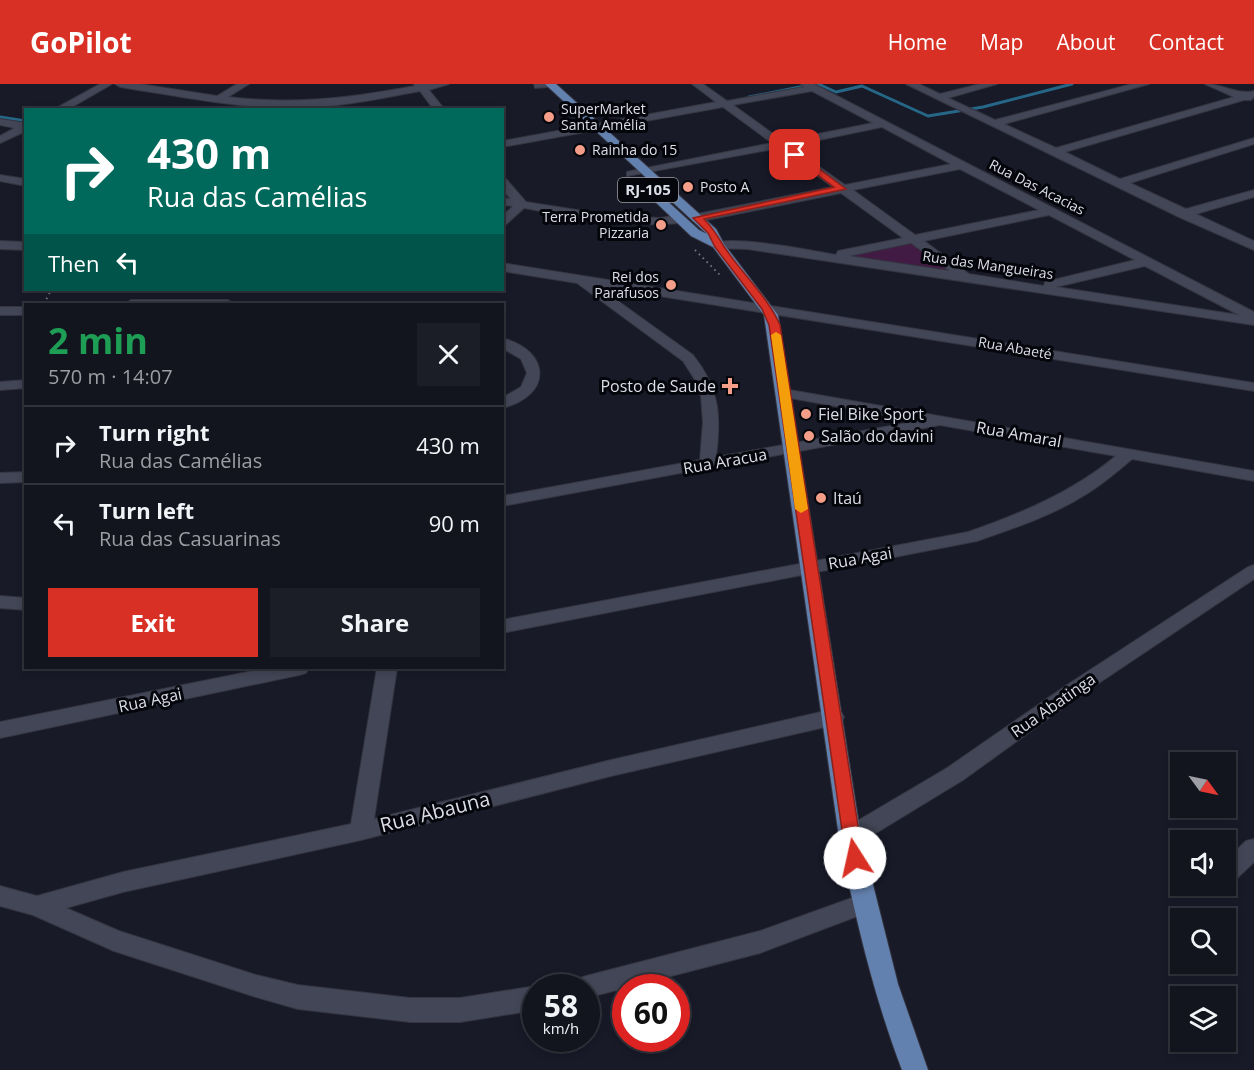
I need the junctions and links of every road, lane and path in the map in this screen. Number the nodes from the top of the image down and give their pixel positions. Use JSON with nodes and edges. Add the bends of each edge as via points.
{"nodes":[{"id":1,"x":107,"y":84,"type":"edge"},
{"id":2,"x":120,"y":84,"type":"edge"},
{"id":3,"x":244,"y":84,"type":"edge"},
{"id":4,"x":444,"y":84,"type":"edge"},
{"id":5,"x":543,"y":84,"type":"edge"},
{"id":6,"x":697,"y":84,"type":"edge"},
{"id":7,"x":789,"y":84,"type":"edge"},
{"id":8,"x":911,"y":84,"type":"edge"},
{"id":9,"x":992,"y":84,"type":"edge"},
{"id":10,"x":1144,"y":84,"type":"edge"},
{"id":11,"x":1210,"y":84,"type":"edge"},
{"id":12,"x":420,"y":86,"type":"edge"},
{"id":13,"x":809,"y":86,"type":"edge"},
{"id":14,"x":377,"y":96,"type":"junction"},
{"id":15,"x":714,"y":97,"type":"junction"},
{"id":16,"x":939,"y":97,"type":"junction"},
{"id":17,"x":1251,"y":97,"type":"edge"},
{"id":18,"x":220,"y":98,"type":"junction"},
{"id":19,"x":725,"y":104,"type":"junction"},
{"id":20,"x":62,"y":108,"type":"edge"},
{"id":21,"x":362,"y":108,"type":"edge"},
{"id":22,"x":438,"y":108,"type":"edge"},
{"id":23,"x":0,"y":112,"type":"edge"},
{"id":24,"x":24,"y":116,"type":"edge"},
{"id":25,"x":0,"y":122,"type":"edge"},
{"id":26,"x":994,"y":123,"type":"junction"},
{"id":27,"x":883,"y":124,"type":"junction"},
{"id":28,"x":586,"y":125,"type":"junction"},
{"id":29,"x":24,"y":126,"type":"edge"},
{"id":30,"x":24,"y":127,"type":"edge"},
{"id":31,"x":504,"y":135,"type":"edge"},
{"id":32,"x":0,"y":140,"type":"edge"},
{"id":33,"x":1254,"y":141,"type":"edge"},
{"id":34,"x":779,"y":143,"type":"junction"},
{"id":35,"x":504,"y":144,"type":"edge"},
{"id":36,"x":1054,"y":152,"type":"junction"},
{"id":37,"x":962,"y":165,"type":"junction"},
{"id":38,"x":646,"y":171,"type":"junction"},
{"id":39,"x":631,"y":174,"type":"junction"},
{"id":40,"x":0,"y":178,"type":"edge"},
{"id":41,"x":24,"y":183,"type":"edge"},
{"id":42,"x":504,"y":183,"type":"edge"},
{"id":43,"x":1118,"y":183,"type":"junction"},
{"id":44,"x":842,"y":189,"type":"junction"},
{"id":45,"x":1254,"y":193,"type":"edge"},
{"id":46,"x":504,"y":201,"type":"edge"},
{"id":47,"x":522,"y":204,"type":"junction"},
{"id":48,"x":1050,"y":211,"type":"junction"},
{"id":49,"x":1183,"y":214,"type":"junction"},
{"id":50,"x":697,"y":218,"type":"junction"},
{"id":51,"x":680,"y":219,"type":"junction"},
{"id":52,"x":504,"y":222,"type":"edge"},
{"id":53,"x":914,"y":240,"type":"junction"},
{"id":54,"x":0,"y":245,"type":"edge"},
{"id":55,"x":718,"y":245,"type":"junction"},
{"id":56,"x":24,"y":246,"type":"edge"},
{"id":57,"x":1254,"y":246,"type":"edge"},
{"id":58,"x":692,"y":247,"type":"dead end"},
{"id":59,"x":828,"y":257,"type":"junction"},
{"id":60,"x":1148,"y":261,"type":"junction"},
{"id":61,"x":504,"y":267,"type":"edge"},
{"id":62,"x":722,"y":277,"type":"dead end"},
{"id":63,"x":968,"y":278,"type":"junction"},
{"id":64,"x":581,"y":281,"type":"junction"},
{"id":65,"x":1040,"y":288,"type":"junction"},
{"id":66,"x":771,"y":309,"type":"junction"},
{"id":67,"x":0,"y":311,"type":"edge"},
{"id":68,"x":24,"y":311,"type":"edge"},
{"id":69,"x":1254,"y":316,"type":"edge"},
{"id":70,"x":1254,"y":321,"type":"edge"},
{"id":71,"x":504,"y":343,"type":"edge"},
{"id":72,"x":24,"y":384,"type":"edge"},
{"id":73,"x":0,"y":386,"type":"edge"},
{"id":74,"x":1254,"y":387,"type":"edge"},
{"id":75,"x":784,"y":393,"type":"junction"},
{"id":76,"x":504,"y":403,"type":"edge"},
{"id":77,"x":947,"y":421,"type":"junction"},
{"id":78,"x":793,"y":449,"type":"junction"},
{"id":79,"x":1128,"y":455,"type":"junction"},
{"id":80,"x":707,"y":465,"type":"junction"},
{"id":81,"x":1254,"y":476,"type":"edge"},
{"id":82,"x":24,"y":477,"type":"edge"},
{"id":83,"x":0,"y":478,"type":"edge"},
{"id":84,"x":504,"y":501,"type":"edge"},
{"id":85,"x":810,"y":567,"type":"junction"},
{"id":86,"x":1254,"y":571,"type":"edge"},
{"id":87,"x":0,"y":602,"type":"edge"},
{"id":88,"x":24,"y":604,"type":"edge"},
{"id":89,"x":504,"y":627,"type":"edge"},
{"id":90,"x":294,"y":669,"type":"edge"},
{"id":91,"x":387,"y":669,"type":"edge"},
{"id":92,"x":834,"y":717,"type":"junction"},
{"id":93,"x":0,"y":730,"type":"edge"},
{"id":94,"x":361,"y":831,"type":"junction"},
{"id":95,"x":850,"y":837,"type":"junction"},
{"id":96,"x":1254,"y":848,"type":"edge"},
{"id":97,"x":1236,"y":865,"type":"edge"},
{"id":98,"x":0,"y":896,"type":"edge"},
{"id":99,"x":863,"y":904,"type":"junction"},
{"id":100,"x":37,"y":906,"type":"junction"},
{"id":101,"x":600,"y":983,"type":"edge"},
{"id":102,"x":522,"y":1000,"type":"edge"},
{"id":103,"x":915,"y":1070,"type":"edge"}],
"edges":[{"from":1,"to":20,"type":"street"},
{"from":2,"to":18,"type":"street"},
{"from":3,"to":18,"type":"street"},
{"from":4,"to":12,"type":"street"},
{"from":5,"to":28,"type":"main road","number":"RJ-105"},
{"from":6,"to":15,"type":"street"},
{"from":7,"to":15,"type":"street"},
{"from":8,"to":16,"type":"street"},
{"from":9,"to":16,"type":"street"},
{"from":10,"to":26,"type":"street"},
{"from":11,"to":17,"type":"street"},
{"from":12,"to":14,"type":"street"},
{"from":12,"to":22,"type":"street"},
{"from":13,"to":19,"type":"street"},
{"from":13,"to":27,"type":"street","name":"Rua Das Acacias"},
{"from":14,"to":18,"type":"street","via":[[294,105]]},
{"from":14,"to":21,"type":"street"},
{"from":15,"to":19,"type":"street"},
{"from":15,"to":28,"type":"street"},
{"from":16,"to":26,"type":"street"},
{"from":17,"to":36,"type":"street"},
{"from":19,"to":28,"type":"street"},
{"from":19,"to":34,"type":"street"},
{"from":23,"to":24,"type":"street"},
{"from":25,"to":29,"type":"street"},
{"from":26,"to":36,"type":"street"},
{"from":27,"to":34,"type":"street"},
{"from":27,"to":37,"type":"street","name":"Rua Das Acacias"},
{"from":28,"to":31,"type":"street"},
{"from":28,"to":35,"type":"street"},
{"from":28,"to":38,"type":"main road","number":"RJ-105"},
{"from":28,"to":39,"type":"main road","number":"RJ-105"},
{"from":30,"to":32,"type":"street"},
{"from":33,"to":43,"type":"street"},
{"from":34,"to":38,"type":"street"},
{"from":34,"to":44,"type":"street"},
{"from":36,"to":43,"type":"street"},
{"from":37,"to":44,"type":"street"},
{"from":37,"to":48,"type":"street","name":"Rua Das Acacias"},
{"from":38,"to":39,"type":"street"},
{"from":38,"to":50,"type":"main road","number":"RJ-105"},
{"from":39,"to":51,"type":"main road","number":"RJ-105"},
{"from":40,"to":41,"type":"street"},
{"from":42,"to":47,"type":"street"},
{"from":43,"to":49,"type":"street"},
{"from":44,"to":50,"type":"street"},
{"from":44,"to":53,"type":"street"},
{"from":45,"to":49,"type":"street"},
{"from":46,"to":47,"type":"street"},
{"from":47,"to":51,"type":"street","via":[[631,221]]},
{"from":47,"to":52,"type":"street"},
{"from":48,"to":53,"type":"street"},
{"from":48,"to":60,"type":"street","name":"Rua Das Acacias"},
{"from":49,"to":57,"type":"street"},
{"from":50,"to":55,"type":"main road","number":"RJ-105","via":[[712,232]]},
{"from":51,"to":55,"type":"main road","number":"RJ-105","via":[[695,233]]},
{"from":53,"to":59,"type":"street"},
{"from":53,"to":63,"type":"street"},
{"from":54,"to":56,"type":"street"},
{"from":55,"to":59,"type":"street","name":"Rua das Mangueiras","via":[[747,244]]},
{"from":55,"to":66,"type":"main road","number":"RJ-105"},
{"from":58,"to":62,"type":"path"},
{"from":59,"to":63,"type":"street","name":"Rua das Mangueiras"},
{"from":60,"to":65,"type":"street"},
{"from":60,"to":69,"type":"street","name":"Rua Das Acacias"},
{"from":61,"to":64,"type":"street","name":"Rua Abaeté"},
{"from":63,"to":65,"type":"street","name":"Rua das Mangueiras"},
{"from":64,"to":66,"type":"street","name":"Rua Abaeté"},
{"from":64,"to":80,"type":"street","via":[[699,370],[712,401]]},
{"from":65,"to":70,"type":"street","name":"Rua das Mangueiras"},
{"from":66,"to":74,"type":"street","name":"Rua Abaeté"},
{"from":66,"to":75,"type":"main road","number":"RJ-105"},
{"from":67,"to":68,"type":"street"},
{"from":71,"to":76,"type":"street","via":[[524,354],[536,371],[525,392]]},
{"from":72,"to":73,"type":"street"},
{"from":75,"to":77,"type":"street","name":"Rua Amaral"},
{"from":75,"to":78,"type":"main road","number":"RJ-105"},
{"from":77,"to":78,"type":"street","name":"Rua Aracua"},
{"from":77,"to":79,"type":"street","name":"Rua Amaral"},
{"from":78,"to":80,"type":"street","name":"Rua Aracua"},
{"from":78,"to":85,"type":"main road","number":"RJ-105"},
{"from":79,"to":81,"type":"street","name":"Rua Amaral"},
{"from":79,"to":85,"type":"street","name":"Rua Agai","via":[[1094,482],[1025,519],[971,537]]},
{"from":80,"to":84,"type":"street","name":"Rua Aracua"},
{"from":82,"to":83,"type":"street"},
{"from":85,"to":89,"type":"street","name":"Rua Agai"},
{"from":85,"to":92,"type":"main road","number":"RJ-105"},
{"from":86,"to":95,"type":"street","name":"Rua Abatinga","via":[[955,774]]},
{"from":87,"to":88,"type":"street"},
{"from":90,"to":93,"type":"street","name":"Rua Agai"},
{"from":91,"to":94,"type":"street"},
{"from":92,"to":94,"type":"street","name":"Rua Abauna"},
{"from":92,"to":95,"type":"main road","number":"RJ-105"},
{"from":94,"to":100,"type":"street","name":"Rua Abauna","via":[[123,882]]},
{"from":95,"to":99,"type":"main road","number":"RJ-105"},
{"from":96,"to":97,"type":"street"},
{"from":98,"to":100,"type":"street"},
{"from":99,"to":101,"type":"street","via":[[760,942]]},
{"from":99,"to":103,"type":"main road","number":"RJ-105","via":[[889,1001]]},
{"from":100,"to":102,"type":"street","via":[[114,940],[298,997],[410,1010],[460,1010]]}]}
